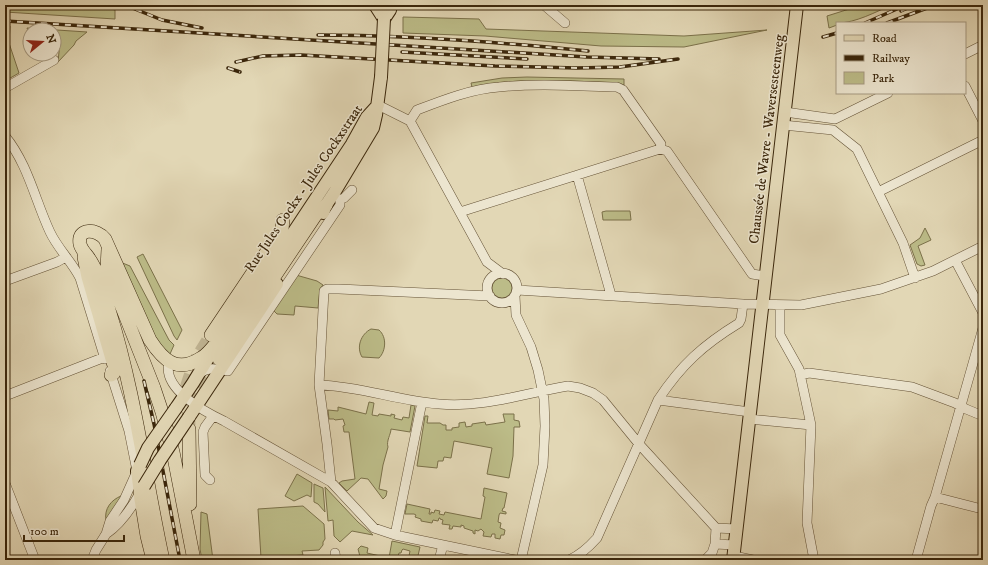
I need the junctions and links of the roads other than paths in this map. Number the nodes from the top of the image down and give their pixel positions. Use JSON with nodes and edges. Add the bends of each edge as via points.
{"nodes":[{"id":1,"x":375,"y":5,"type":"edge"},
{"id":2,"x":384,"y":5,"type":"edge"},
{"id":3,"x":391,"y":5,"type":"edge"},
{"id":4,"x":544,"y":5,"type":"edge"},
{"id":5,"x":797,"y":5,"type":"edge"},
{"id":6,"x":384,"y":19,"type":"junction"},
{"id":7,"x":564,"y":22,"type":"dead end"},
{"id":8,"x":983,"y":45,"type":"edge"},
{"id":9,"x":966,"y":54,"type":"edge"},
{"id":10,"x":50,"y":62,"type":"edge"},
{"id":11,"x":5,"y":88,"type":"edge"},
{"id":12,"x":966,"y":88,"type":"edge"},
{"id":13,"x":886,"y":94,"type":"edge"},
{"id":14,"x":378,"y":105,"type":"junction"},
{"id":15,"x":785,"y":112,"type":"junction"},
{"id":16,"x":834,"y":120,"type":"junction"},
{"id":17,"x":983,"y":121,"type":"edge"},
{"id":18,"x":410,"y":122,"type":"junction"},
{"id":19,"x":783,"y":125,"type":"junction"},
{"id":20,"x":833,"y":130,"type":"junction"},
{"id":21,"x":5,"y":136,"type":"edge"},
{"id":22,"x":983,"y":140,"type":"edge"},
{"id":23,"x":660,"y":149,"type":"junction"},
{"id":24,"x":577,"y":175,"type":"junction"},
{"id":25,"x":352,"y":190,"type":"dead end"},
{"id":26,"x":878,"y":192,"type":"junction"},
{"id":27,"x":333,"y":199,"type":"junction"},
{"id":28,"x":460,"y":212,"type":"junction"},
{"id":29,"x":283,"y":220,"type":"dead end"},
{"id":30,"x":108,"y":245,"type":"junction"},
{"id":31,"x":983,"y":246,"type":"edge"},
{"id":32,"x":82,"y":249,"type":"junction"},
{"id":33,"x":66,"y":257,"type":"junction"},
{"id":34,"x":955,"y":260,"type":"junction"},
{"id":35,"x":487,"y":262,"type":"junction"},
{"id":36,"x":503,"y":274,"type":"junction"},
{"id":37,"x":765,"y":276,"type":"junction"},
{"id":38,"x":915,"y":278,"type":"junction"},
{"id":39,"x":5,"y":281,"type":"edge"},
{"id":40,"x":489,"y":281,"type":"junction"},
{"id":41,"x":516,"y":293,"type":"junction"},
{"id":42,"x":611,"y":295,"type":"junction"},
{"id":43,"x":490,"y":296,"type":"junction"},
{"id":44,"x":500,"y":303,"type":"junction"},
{"id":45,"x":743,"y":304,"type":"junction"},
{"id":46,"x":780,"y":305,"type":"junction"},
{"id":47,"x":762,"y":310,"type":"junction"},
{"id":48,"x":983,"y":313,"type":"edge"},
{"id":49,"x":516,"y":315,"type":"junction"},
{"id":50,"x":983,"y":328,"type":"edge"},
{"id":51,"x":216,"y":336,"type":"junction"},
{"id":52,"x":105,"y":357,"type":"junction"},
{"id":53,"x":169,"y":363,"type":"junction"},
{"id":54,"x":220,"y":364,"type":"junction"},
{"id":55,"x":200,"y":373,"type":"junction"},
{"id":56,"x":111,"y":375,"type":"junction"},
{"id":57,"x":800,"y":375,"type":"junction"},
{"id":58,"x":319,"y":385,"type":"junction"},
{"id":59,"x":542,"y":391,"type":"junction"},
{"id":60,"x":184,"y":395,"type":"junction"},
{"id":61,"x":5,"y":396,"type":"edge"},
{"id":62,"x":658,"y":400,"type":"junction"},
{"id":63,"x":422,"y":402,"type":"junction"},
{"id":64,"x":196,"y":405,"type":"junction"},
{"id":65,"x":961,"y":406,"type":"junction"},
{"id":66,"x":213,"y":416,"type":"junction"},
{"id":67,"x":750,"y":416,"type":"junction"},
{"id":68,"x":983,"y":416,"type":"edge"},
{"id":69,"x":189,"y":423,"type":"junction"},
{"id":70,"x":811,"y":425,"type":"junction"},
{"id":71,"x":639,"y":444,"type":"junction"},
{"id":72,"x":139,"y":468,"type":"junction"},
{"id":73,"x":210,"y":480,"type":"dead end"},
{"id":74,"x":331,"y":482,"type":"junction"},
{"id":75,"x":5,"y":483,"type":"edge"},
{"id":76,"x":142,"y":490,"type":"junction"},
{"id":77,"x":936,"y":497,"type":"junction"},
{"id":78,"x":978,"y":508,"type":"dead end"},
{"id":79,"x":716,"y":528,"type":"junction"},
{"id":80,"x":737,"y":529,"type":"junction"},
{"id":81,"x":106,"y":534,"type":"junction"},
{"id":82,"x":395,"y":535,"type":"junction"},
{"id":83,"x":443,"y":544,"type":"junction"},
{"id":84,"x":714,"y":544,"type":"junction"},
{"id":85,"x":734,"y":554,"type":"edge"},
{"id":86,"x":194,"y":556,"type":"edge"},
{"id":87,"x":35,"y":560,"type":"edge"},
{"id":88,"x":92,"y":560,"type":"edge"},
{"id":89,"x":153,"y":560,"type":"edge"},
{"id":90,"x":163,"y":560,"type":"edge"},
{"id":91,"x":439,"y":560,"type":"edge"},
{"id":92,"x":515,"y":560,"type":"edge"},
{"id":93,"x":521,"y":560,"type":"edge"},
{"id":94,"x":569,"y":560,"type":"edge"},
{"id":95,"x":705,"y":560,"type":"edge"},
{"id":96,"x":753,"y":560,"type":"edge"},
{"id":97,"x":814,"y":560,"type":"edge"},
{"id":98,"x":916,"y":560,"type":"edge"}],
"edges":[{"from":1,"to":6,"type":"main road"},
{"from":2,"to":6,"type":"main road"},
{"from":3,"to":6,"type":"main road"},
{"from":4,"to":7,"type":"street"},
{"from":5,"to":15,"type":"main road","name":"Chaussée de Wavre - Waversesteenweg"},
{"from":6,"to":14,"type":"main road","bridge":true},
{"from":8,"to":9,"type":"street"},
{"from":10,"to":11,"type":"street"},
{"from":12,"to":17,"type":"street"},
{"from":13,"to":16,"type":"street"},
{"from":14,"to":18,"type":"street"},
{"from":14,"to":27,"type":"main road","name":"Rue Jules Cockx - Jules Cockxstraat","via":[[373,128]]},
{"from":14,"to":51,"type":"main road","name":"Rue Jules Cockx - Jules Cockxstraat","via":[[367,117],[356,138],[281,251]]},
{"from":15,"to":16,"type":"street"},
{"from":15,"to":19,"type":"main road","name":"Chaussée de Wavre - Waversesteenweg"},
{"from":16,"to":20,"type":"street"},
{"from":18,"to":23,"type":"street","via":[[417,110],[467,93],[498,87],[617,87],[623,90],[661,144]]},
{"from":18,"to":28,"type":"street"},
{"from":19,"to":20,"type":"street"},
{"from":19,"to":37,"type":"main road","name":"Chaussée de Wavre - Waversesteenweg"},
{"from":20,"to":26,"type":"street","via":[[857,149]]},
{"from":21,"to":33,"type":"street","via":[[22,161],[50,232]]},
{"from":22,"to":26,"type":"street"},
{"from":23,"to":24,"type":"street"},
{"from":23,"to":37,"type":"street","via":[[666,151],[752,274]]},
{"from":24,"to":28,"type":"street"},
{"from":24,"to":42,"type":"street"},
{"from":25,"to":27,"type":"street","via":[[344,198]]},
{"from":26,"to":38,"type":"street","via":[[903,243]]},
{"from":27,"to":54,"type":"highway","via":[[317,213]]},
{"from":28,"to":35,"type":"street"},
{"from":29,"to":51,"type":"highway","via":[[282,229]]},
{"from":30,"to":32,"type":"highway","via":[[99,233],[90,231],[84,233],[81,238]]},
{"from":30,"to":53,"type":"highway","via":[[150,340],[159,355]]},
{"from":30,"to":86,"type":"highway","via":[[107,269],[162,412],[173,452]]},
{"from":31,"to":34,"type":"street"},
{"from":32,"to":56,"type":"highway","via":[[115,369]]},
{"from":32,"to":90,"type":"highway","via":[[94,265],[123,358]]},
{"from":33,"to":39,"type":"street"},
{"from":33,"to":52,"type":"street","via":[[80,278]]},
{"from":34,"to":38,"type":"street"},
{"from":34,"to":48,"type":"street"},
{"from":35,"to":36,"type":"street"},
{"from":35,"to":40,"type":"street"},
{"from":36,"to":40,"type":"street","via":[[495,275]]},
{"from":36,"to":41,"type":"street","via":[[516,282]]},
{"from":37,"to":47,"type":"main road","name":"Chaussée de Wavre - Waversesteenweg"},
{"from":38,"to":46,"type":"street","via":[[842,298],[801,305]]},
{"from":40,"to":43,"type":"street"},
{"from":41,"to":42,"type":"street"},
{"from":41,"to":44,"type":"street","via":[[509,301]]},
{"from":41,"to":49,"type":"street"},
{"from":42,"to":45,"type":"street"},
{"from":43,"to":44,"type":"street"},
{"from":43,"to":58,"type":"street","via":[[327,289],[324,291]]},
{"from":44,"to":49,"type":"street"},
{"from":45,"to":47,"type":"street"},
{"from":45,"to":62,"type":"street","via":[[739,323],[707,344],[693,357]]},
{"from":46,"to":47,"type":"street"},
{"from":46,"to":57,"type":"street","via":[[780,334]]},
{"from":47,"to":67,"type":"main road"},
{"from":49,"to":59,"type":"street","via":[[531,347]]},
{"from":50,"to":65,"type":"street"},
{"from":51,"to":53,"type":"highway","via":[[202,358],[191,363]]},
{"from":51,"to":55,"type":"main road","name":"Rue Jules Cockx - Jules Cockxstraat"},
{"from":52,"to":56,"type":"street"},
{"from":52,"to":61,"type":"street"},
{"from":53,"to":60,"type":"street","via":[[169,373],[178,391]]},
{"from":54,"to":55,"type":"street"},
{"from":54,"to":64,"type":"main road"},
{"from":55,"to":60,"type":"main road","name":"Rue Jules Cockx - Jules Cockxstraat"},
{"from":56,"to":72,"type":"street"},
{"from":57,"to":65,"type":"street","via":[[809,373],[912,387]]},
{"from":57,"to":70,"type":"street"},
{"from":58,"to":63,"type":"street"},
{"from":58,"to":74,"type":"street"},
{"from":59,"to":63,"type":"street","via":[[476,404]]},
{"from":59,"to":71,"type":"street","via":[[568,386],[593,393],[603,400]]},
{"from":59,"to":93,"type":"street","via":[[545,426],[543,465]]},
{"from":60,"to":64,"type":"street"},
{"from":60,"to":72,"type":"main road","name":"Rue Jules Cockx - Jules Cockxstraat","bridge":true,"via":[[148,448]]},
{"from":62,"to":67,"type":"street"},
{"from":62,"to":71,"type":"street"},
{"from":63,"to":82,"type":"street"},
{"from":64,"to":66,"type":"street"},
{"from":64,"to":69,"type":"main road"},
{"from":65,"to":68,"type":"street"},
{"from":65,"to":77,"type":"street"},
{"from":66,"to":73,"type":"street","via":[[203,432],[205,475]]},
{"from":66,"to":74,"type":"street"},
{"from":67,"to":70,"type":"street"},
{"from":67,"to":80,"type":"main road"},
{"from":69,"to":76,"type":"main road","bridge":true,"via":[[160,460]]},
{"from":69,"to":86,"type":"highway","via":[[189,495]]},
{"from":70,"to":97,"type":"street","via":[[807,523]]},
{"from":71,"to":79,"type":"street"},
{"from":71,"to":94,"type":"street","via":[[597,538]]},
{"from":72,"to":76,"type":"main road"},
{"from":72,"to":81,"type":"street","via":[[124,500],[110,521]]},
{"from":74,"to":82,"type":"street","via":[[374,528]]},
{"from":75,"to":87,"type":"street"},
{"from":76,"to":81,"type":"street","via":[[116,528]]},
{"from":76,"to":89,"type":"highway","via":[[147,536]]},
{"from":77,"to":78,"type":"street"},
{"from":77,"to":98,"type":"street","via":[[931,506]]},
{"from":79,"to":80,"type":"street"},
{"from":79,"to":84,"type":"street"},
{"from":80,"to":85,"type":"main road"},
{"from":81,"to":88,"type":"street"},
{"from":82,"to":83,"type":"street"},
{"from":83,"to":91,"type":"street"},
{"from":83,"to":92,"type":"street"},
{"from":84,"to":85,"type":"street"},
{"from":84,"to":95,"type":"street","via":[[712,553]]},
{"from":85,"to":96,"type":"street"}]}
